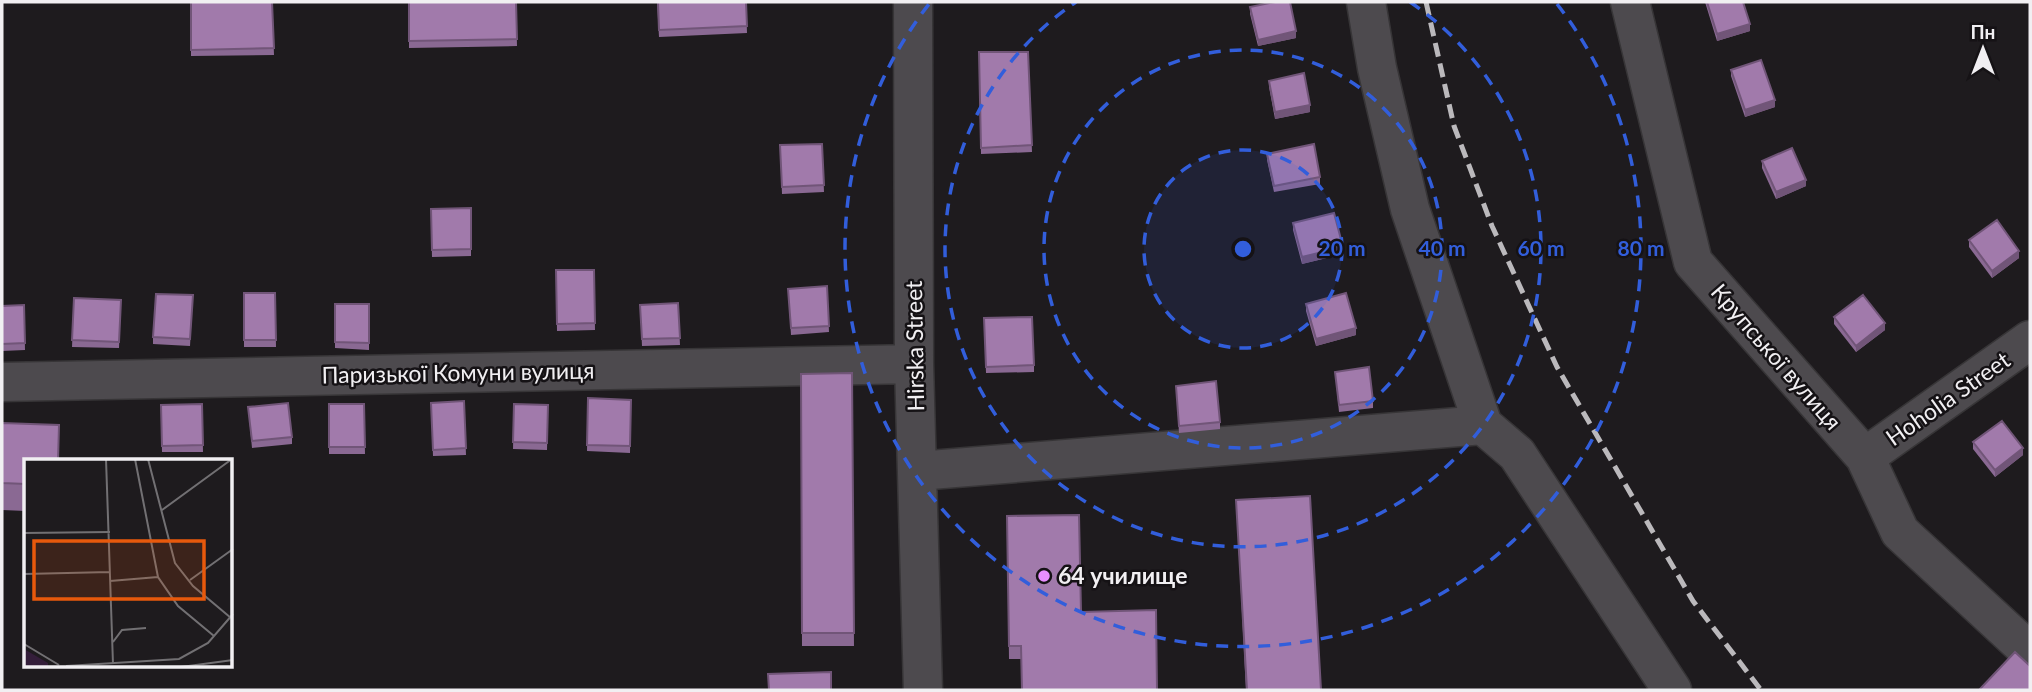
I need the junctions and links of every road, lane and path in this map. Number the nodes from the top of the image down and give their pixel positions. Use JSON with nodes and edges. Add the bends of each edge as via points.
{"nodes":[{"id":1,"x":913,"y":2,"type":"edge"},
{"id":2,"x":1366,"y":2,"type":"edge"},
{"id":3,"x":1630,"y":2,"type":"edge"},
{"id":4,"x":2030,"y":340,"type":"edge"},
{"id":5,"x":914,"y":364,"type":"junction"},
{"id":6,"x":2,"y":382,"type":"edge"},
{"id":7,"x":1483,"y":425,"type":"junction"},
{"id":8,"x":1865,"y":457,"type":"junction"},
{"id":9,"x":918,"y":471,"type":"junction"},
{"id":10,"x":2030,"y":652,"type":"edge"},
{"id":11,"x":923,"y":690,"type":"edge"},
{"id":12,"x":1672,"y":690,"type":"edge"}],
"edges":[{"from":1,"to":5,"type":"street","name":"Hirska Street"},
{"from":2,"to":7,"type":"street","via":[[1410,209]]},
{"from":3,"to":8,"type":"street","name":"Крупської вулиця","via":[[1693,262]]},
{"from":4,"to":8,"type":"street","name":"Hoholia Street"},
{"from":5,"to":6,"type":"street","name":"Паризької Комуни вулиця"},
{"from":5,"to":9,"type":"street","name":"Hirska Street"},
{"from":7,"to":9,"type":"street"},
{"from":7,"to":12,"type":"street","via":[[1517,454]]},
{"from":8,"to":10,"type":"street","name":"Крупської вулиця","via":[[1900,532]]},
{"from":9,"to":11,"type":"street","name":"Hirska Street"}]}
